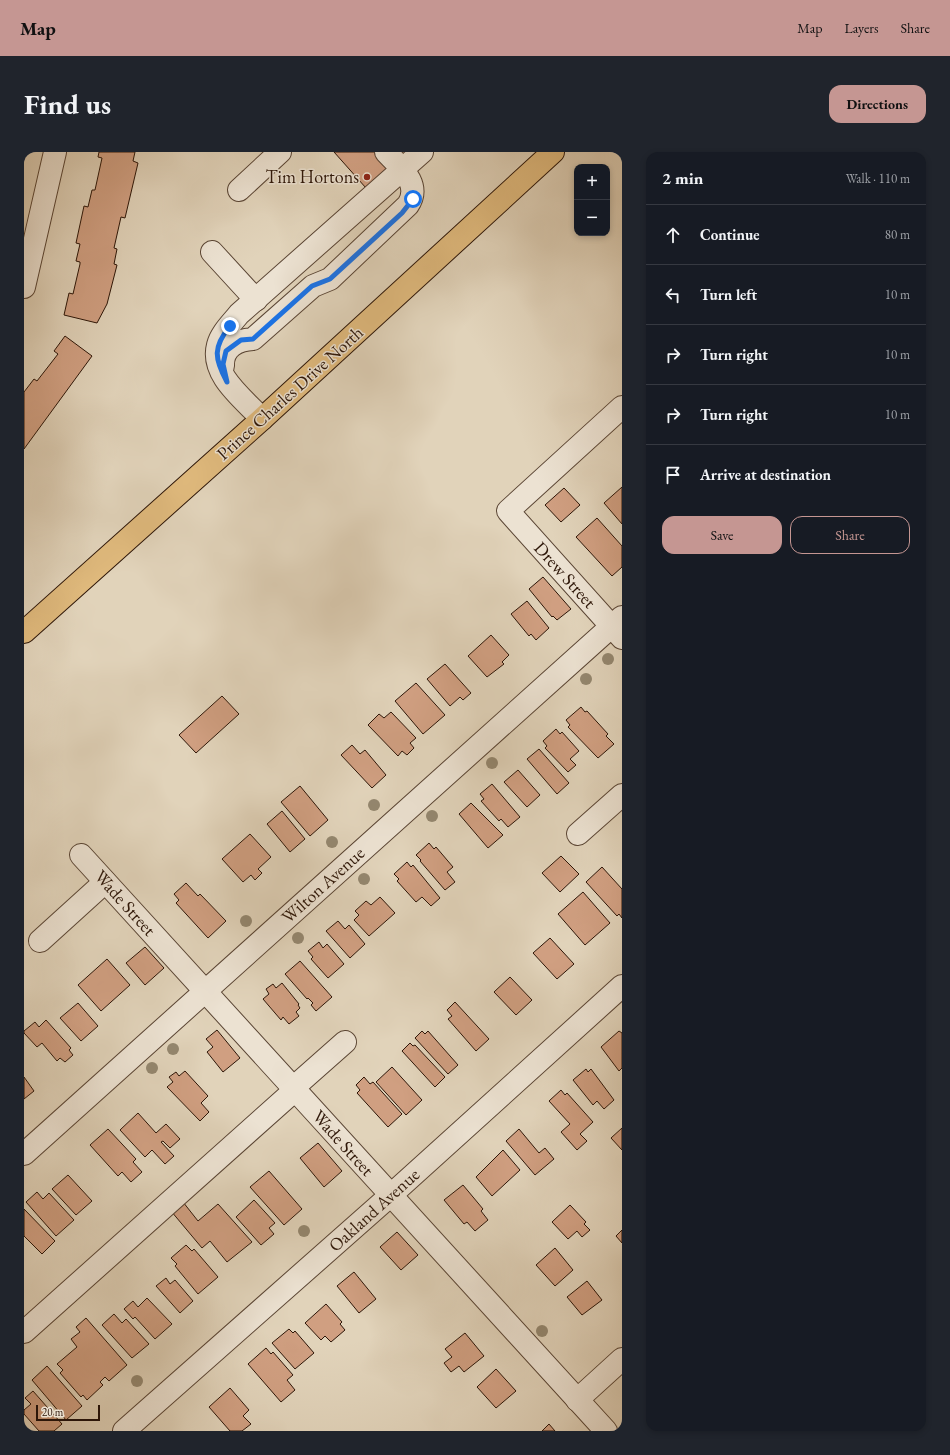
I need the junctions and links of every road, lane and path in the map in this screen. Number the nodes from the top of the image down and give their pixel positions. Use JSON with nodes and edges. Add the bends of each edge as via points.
{"nodes":[{"id":1,"x":55,"y":152,"type":"edge"},
{"id":2,"x":280,"y":152,"type":"edge"},
{"id":3,"x":386,"y":152,"type":"edge"},
{"id":4,"x":422,"y":152,"type":"edge"},
{"id":5,"x":553,"y":152,"type":"edge"},
{"id":6,"x":402,"y":170,"type":"junction"},
{"id":7,"x":239,"y":190,"type":"dead end"},
{"id":8,"x":212,"y":252,"type":"dead end"},
{"id":9,"x":24,"y":287,"type":"edge"},
{"id":10,"x":256,"y":300,"type":"junction"},
{"id":11,"x":227,"y":382,"type":"junction"},
{"id":12,"x":622,"y":407,"type":"edge"},
{"id":13,"x":262,"y":419,"type":"junction"},
{"id":14,"x":618,"y":627,"type":"edge"},
{"id":15,"x":24,"y":632,"type":"edge"},
{"id":16,"x":622,"y":795,"type":"edge"},
{"id":17,"x":578,"y":834,"type":"dead end"},
{"id":18,"x":81,"y":855,"type":"dead end"},
{"id":19,"x":105,"y":882,"type":"junction"},
{"id":20,"x":40,"y":941,"type":"dead end"},
{"id":21,"x":622,"y":986,"type":"edge"},
{"id":22,"x":205,"y":991,"type":"junction"},
{"id":23,"x":345,"y":1042,"type":"dead end"},
{"id":24,"x":294,"y":1089,"type":"junction"},
{"id":25,"x":24,"y":1154,"type":"edge"},
{"id":26,"x":391,"y":1195,"type":"junction"},
{"id":27,"x":24,"y":1332,"type":"edge"},
{"id":28,"x":622,"y":1359,"type":"edge"},
{"id":29,"x":577,"y":1400,"type":"junction"},
{"id":30,"x":124,"y":1431,"type":"edge"},
{"id":31,"x":606,"y":1431,"type":"edge"}],
"edges":[{"from":1,"to":9,"type":"street"},
{"from":2,"to":7,"type":"street"},
{"from":3,"to":6,"type":"street"},
{"from":4,"to":6,"type":"street"},
{"from":5,"to":13,"type":"main road","name":"Prince Charles Drive North"},
{"from":6,"to":10,"type":"street"},
{"from":6,"to":11,"type":"street","via":[[410,179],[413,188],[413,199],[402,213],[330,279],[312,286],[253,339],[241,340],[226,351],[223,364]]},
{"from":8,"to":10,"type":"street"},
{"from":10,"to":11,"type":"street","via":[[230,326],[218,344],[216,357]]},
{"from":11,"to":13,"type":"street"},
{"from":12,"to":14,"type":"street","name":"Drew Street","via":[[508,511]]},
{"from":13,"to":15,"type":"main road","name":"Prince Charles Drive North"},
{"from":14,"to":22,"type":"street","name":"Wilton Avenue"},
{"from":16,"to":17,"type":"street"},
{"from":18,"to":19,"type":"street","name":"Wade Street"},
{"from":19,"to":20,"type":"street"},
{"from":19,"to":22,"type":"street","name":"Wade Street"},
{"from":21,"to":26,"type":"street","name":"Oakland Avenue"},
{"from":22,"to":24,"type":"street","name":"Wade Street"},
{"from":22,"to":25,"type":"street","name":"Wilton Avenue"},
{"from":23,"to":24,"type":"street"},
{"from":24,"to":26,"type":"street","name":"Wade Street"},
{"from":24,"to":27,"type":"street"},
{"from":26,"to":29,"type":"street","name":"Wade Street"},
{"from":26,"to":30,"type":"street","name":"Oakland Avenue"},
{"from":28,"to":29,"type":"street"},
{"from":29,"to":31,"type":"street","name":"Wade Street"}]}
